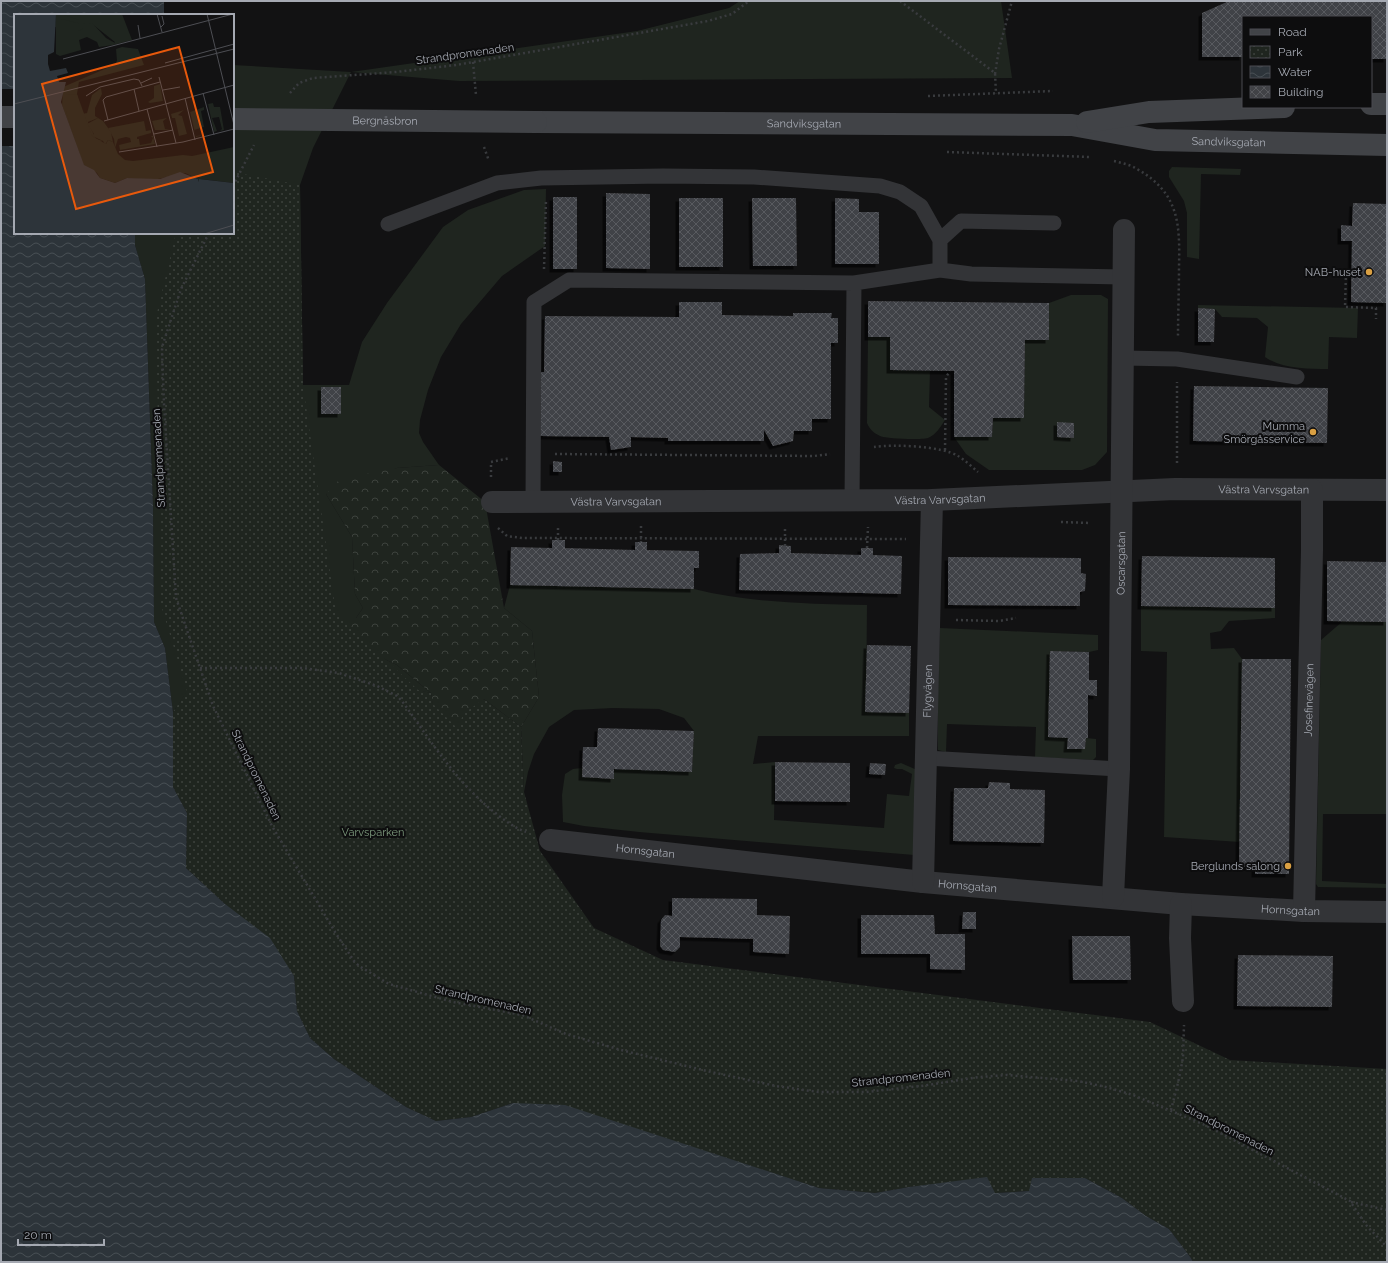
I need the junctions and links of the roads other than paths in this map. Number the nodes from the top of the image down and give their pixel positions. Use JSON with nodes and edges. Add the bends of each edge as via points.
{"nodes":[{"id":1,"x":1372,"y":104,"type":"edge"},
{"id":2,"x":1387,"y":104,"type":"edge"},
{"id":3,"x":1257,"y":108,"type":"edge"},
{"id":4,"x":1,"y":117,"type":"edge"},
{"id":5,"x":14,"y":117,"type":"edge"},
{"id":6,"x":234,"y":119,"type":"edge"},
{"id":7,"x":536,"y":122,"type":"joint"},
{"id":8,"x":1072,"y":125,"type":"junction"},
{"id":9,"x":1387,"y":145,"type":"edge"},
{"id":10,"x":1054,"y":223,"type":"dead end"},
{"id":11,"x":388,"y":224,"type":"dead end"},
{"id":12,"x":1124,"y":230,"type":"dead end"},
{"id":13,"x":940,"y":240,"type":"junction"},
{"id":14,"x":940,"y":270,"type":"junction"},
{"id":15,"x":1124,"y":277,"type":"junction"},
{"id":16,"x":854,"y":283,"type":"junction"},
{"id":17,"x":1123,"y":358,"type":"junction"},
{"id":18,"x":1297,"y":377,"type":"dead end"},
{"id":19,"x":1312,"y":490,"type":"junction"},
{"id":20,"x":1387,"y":490,"type":"edge"},
{"id":21,"x":1122,"y":492,"type":"junction"},
{"id":22,"x":852,"y":500,"type":"junction"},
{"id":23,"x":932,"y":500,"type":"junction"},
{"id":24,"x":492,"y":502,"type":"dead end"},
{"id":25,"x":533,"y":502,"type":"junction"},
{"id":26,"x":926,"y":758,"type":"junction"},
{"id":27,"x":1119,"y":769,"type":"junction"},
{"id":28,"x":550,"y":840,"type":"road end"},
{"id":29,"x":923,"y":882,"type":"junction"},
{"id":30,"x":1113,"y":897,"type":"junction"},
{"id":31,"x":1181,"y":904,"type":"junction"},
{"id":32,"x":1304,"y":911,"type":"junction"},
{"id":33,"x":1387,"y":912,"type":"edge"},
{"id":34,"x":1183,"y":1001,"type":"road end"}],
"edges":[{"from":1,"to":2,"type":"main road"},
{"from":3,"to":8,"type":"main road","name":"Sandviksgatan","via":[[1149,112]]},
{"from":4,"to":5,"type":"main road"},
{"from":6,"to":7,"type":"main road","name":"Bergnäsbron","bridge":true},
{"from":7,"to":8,"type":"main road","name":"Sandviksgatan"},
{"from":8,"to":9,"type":"main road","name":"Sandviksgatan","via":[[1155,140]]},
{"from":10,"to":13,"type":"lane","via":[[961,221]]},
{"from":11,"to":13,"type":"lane","via":[[497,183],[541,178],[754,176],[880,186],[900,192],[921,206]]},
{"from":12,"to":15,"type":"street","name":"Oscarsgatan"},
{"from":13,"to":14,"type":"lane"},
{"from":14,"to":15,"type":"lane","via":[[971,274]]},
{"from":14,"to":16,"type":"lane"},
{"from":15,"to":17,"type":"street","name":"Oscarsgatan"},
{"from":16,"to":22,"type":"lane"},
{"from":16,"to":25,"type":"lane","via":[[569,280],[534,302]]},
{"from":17,"to":18,"type":"lane","via":[[1177,359]]},
{"from":17,"to":21,"type":"street","name":"Oscarsgatan"},
{"from":19,"to":20,"type":"street","name":"Västra Varvsgatan"},
{"from":19,"to":21,"type":"street","name":"Västra Varvsgatan","via":[[1175,489]]},
{"from":19,"to":32,"type":"street","name":"Josefinevägen"},
{"from":21,"to":23,"type":"street","name":"Västra Varvsgatan"},
{"from":21,"to":27,"type":"street","name":"Oscarsgatan"},
{"from":22,"to":23,"type":"street","name":"Västra Varvsgatan"},
{"from":22,"to":25,"type":"street","name":"Västra Varvsgatan"},
{"from":23,"to":26,"type":"street","name":"Flygvägen"},
{"from":24,"to":25,"type":"street","name":"Västra Varvsgatan"},
{"from":26,"to":27,"type":"lane"},
{"from":26,"to":29,"type":"street","name":"Flygvägen"},
{"from":27,"to":30,"type":"street","name":"Oscarsgatan"},
{"from":28,"to":29,"type":"street","name":"Hornsgatan"},
{"from":29,"to":30,"type":"street","name":"Hornsgatan"},
{"from":30,"to":31,"type":"street","name":"Hornsgatan"},
{"from":31,"to":32,"type":"street","name":"Hornsgatan"},
{"from":31,"to":34,"type":"street"},
{"from":32,"to":33,"type":"street","name":"Hornsgatan"}]}
